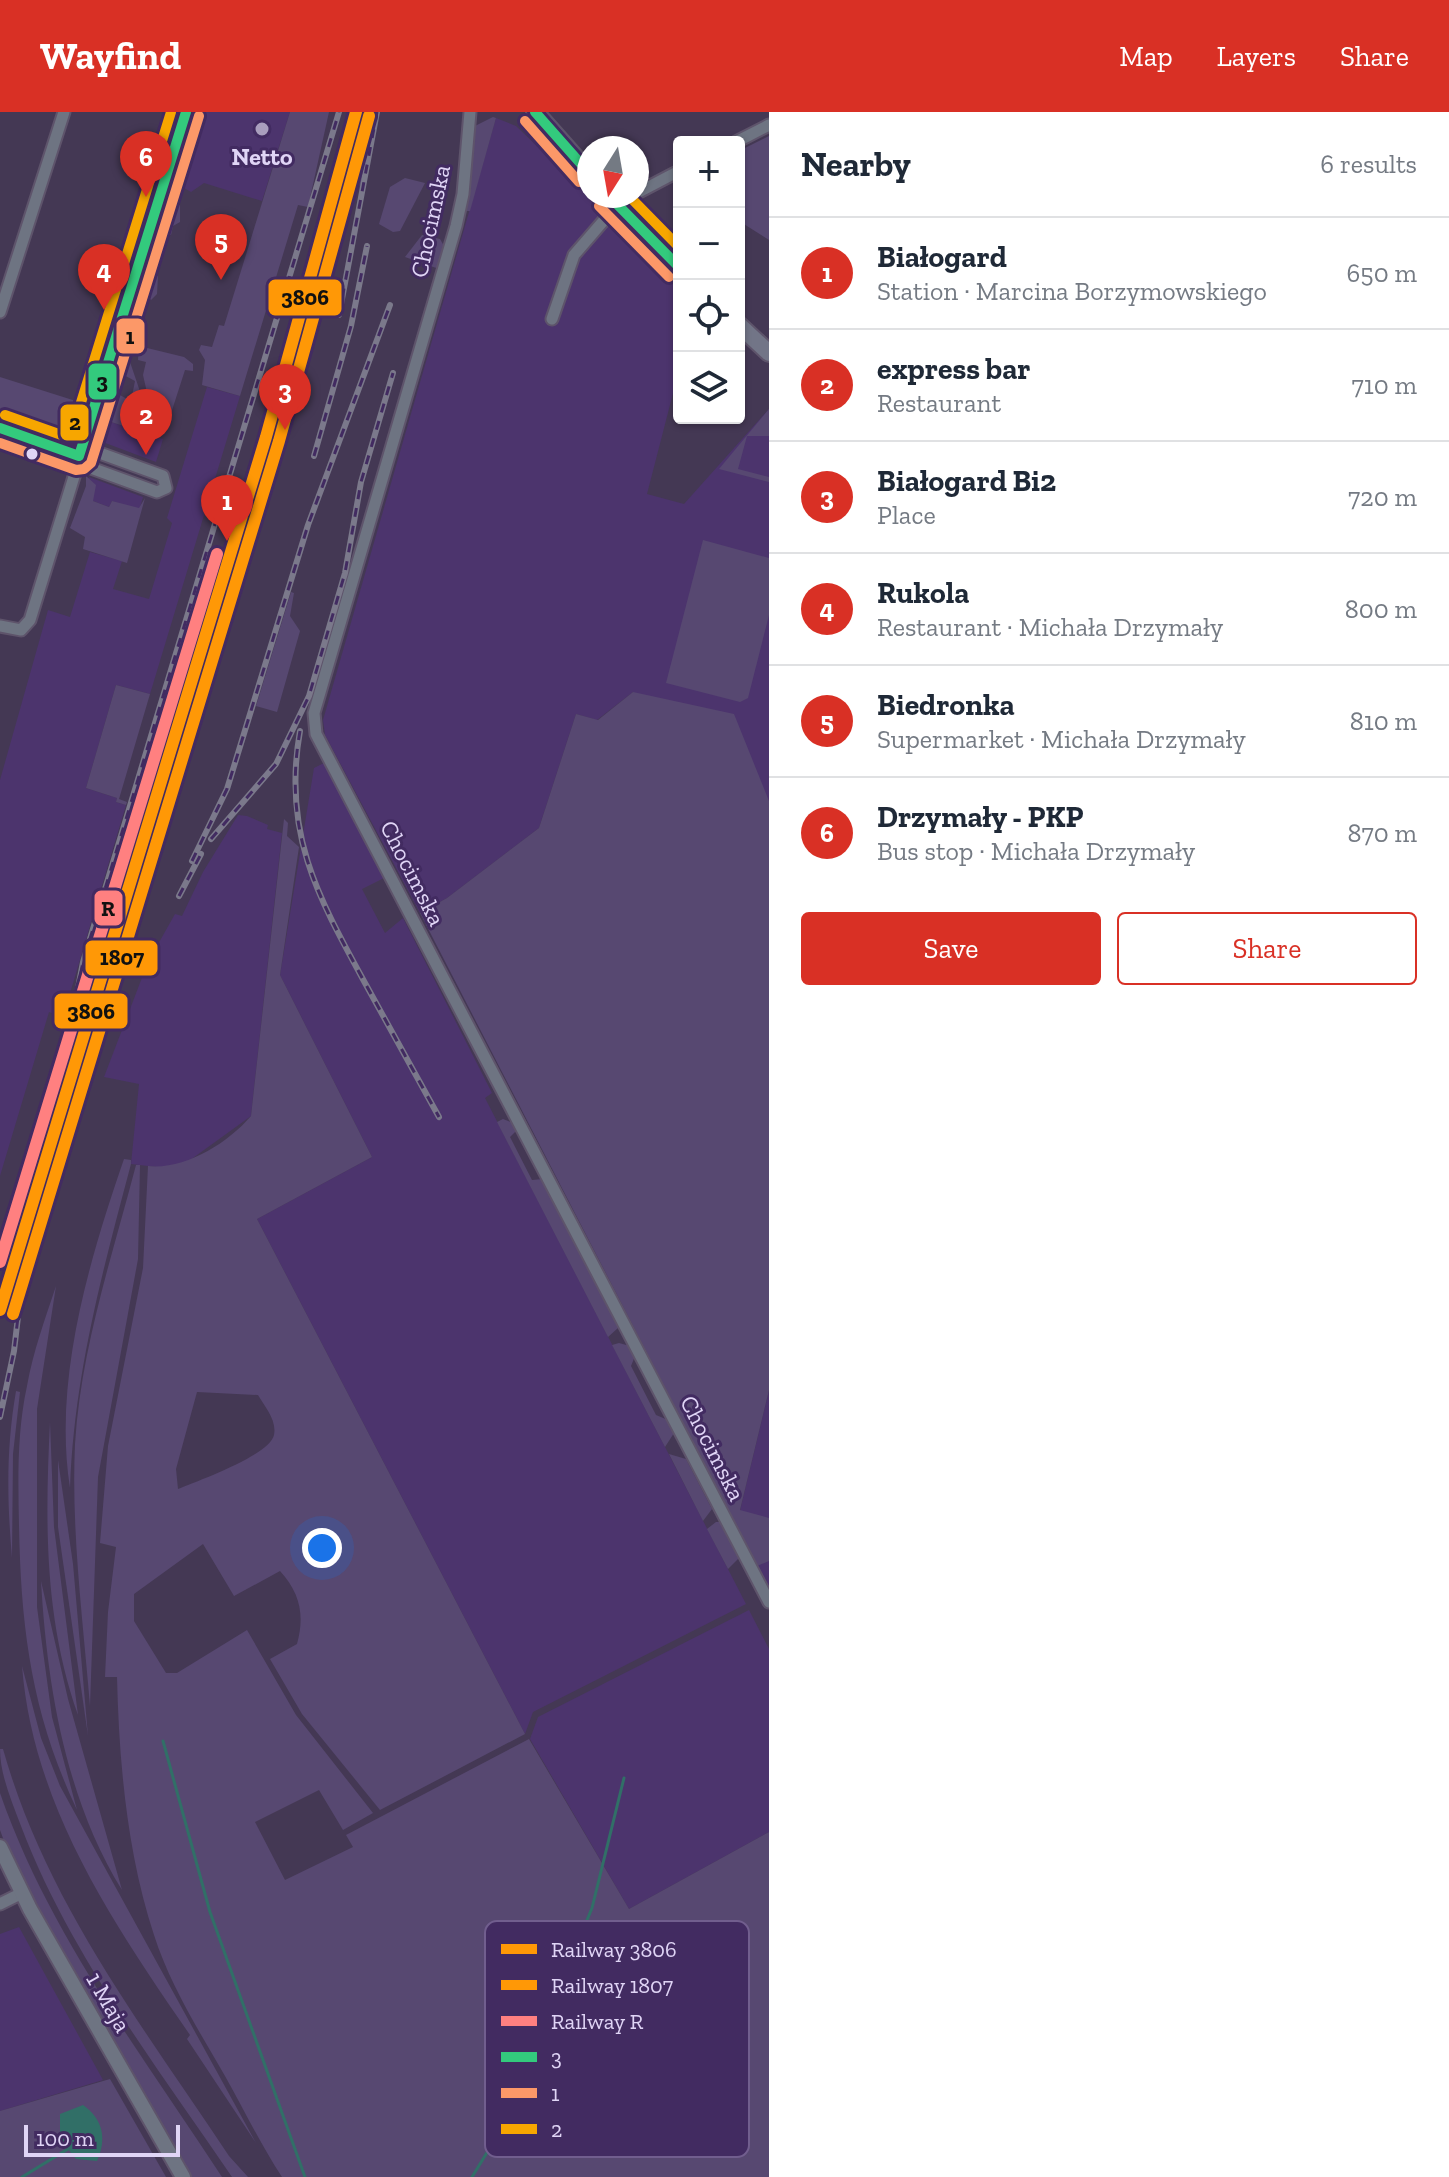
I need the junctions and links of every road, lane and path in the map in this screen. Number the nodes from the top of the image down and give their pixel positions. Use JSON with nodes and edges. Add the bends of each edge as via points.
{"nodes":[{"id":1,"x":64,"y":112,"type":"edge"},
{"id":2,"x":186,"y":112,"type":"edge"},
{"id":3,"x":470,"y":112,"type":"edge"},
{"id":4,"x":535,"y":112,"type":"edge"},
{"id":5,"x":769,"y":125,"type":"edge"},
{"id":6,"x":745,"y":137,"type":"edge"},
{"id":7,"x":577,"y":159,"type":"edge"},
{"id":8,"x":673,"y":174,"type":"edge"},
{"id":9,"x":649,"y":187,"type":"edge"},
{"id":10,"x":612,"y":208,"type":"edge"},
{"id":11,"x":627,"y":208,"type":"edge"},
{"id":12,"x":673,"y":260,"type":"edge"},
{"id":13,"x":0,"y":312,"type":"edge"},
{"id":14,"x":552,"y":319,"type":"dead end"},
{"id":15,"x":745,"y":331,"type":"edge"},
{"id":16,"x":769,"y":353,"type":"edge"},
{"id":17,"x":0,"y":428,"type":"edge"},
{"id":18,"x":81,"y":452,"type":"junction"},
{"id":19,"x":0,"y":626,"type":"edge"},
{"id":20,"x":769,"y":1602,"type":"edge"},
{"id":21,"x":0,"y":1847,"type":"edge"},
{"id":22,"x":22,"y":1893,"type":"junction"},
{"id":23,"x":0,"y":1904,"type":"edge"},
{"id":24,"x":183,"y":2177,"type":"edge"}],
"edges":[{"from":1,"to":13,"type":"street"},
{"from":2,"to":18,"type":"street"},
{"from":3,"to":20,"type":"street","name":"Chocimska","via":[[456,226],[314,714],[316,734]]},
{"from":4,"to":7,"type":"main road"},
{"from":5,"to":6,"type":"street"},
{"from":8,"to":9,"type":"street"},
{"from":10,"to":14,"type":"street","via":[[574,255]]},
{"from":11,"to":12,"type":"main road"},
{"from":15,"to":16,"type":"main road"},
{"from":17,"to":18,"type":"street"},
{"from":18,"to":18,"type":"street","via":[[91,468],[157,492],[166,488],[163,476]]},
{"from":18,"to":19,"type":"street","via":[[30,620],[21,630]]},
{"from":21,"to":22,"type":"street","name":"1 Maja"},
{"from":22,"to":23,"type":"street"},
{"from":22,"to":24,"type":"street","name":"1 Maja"}]}
